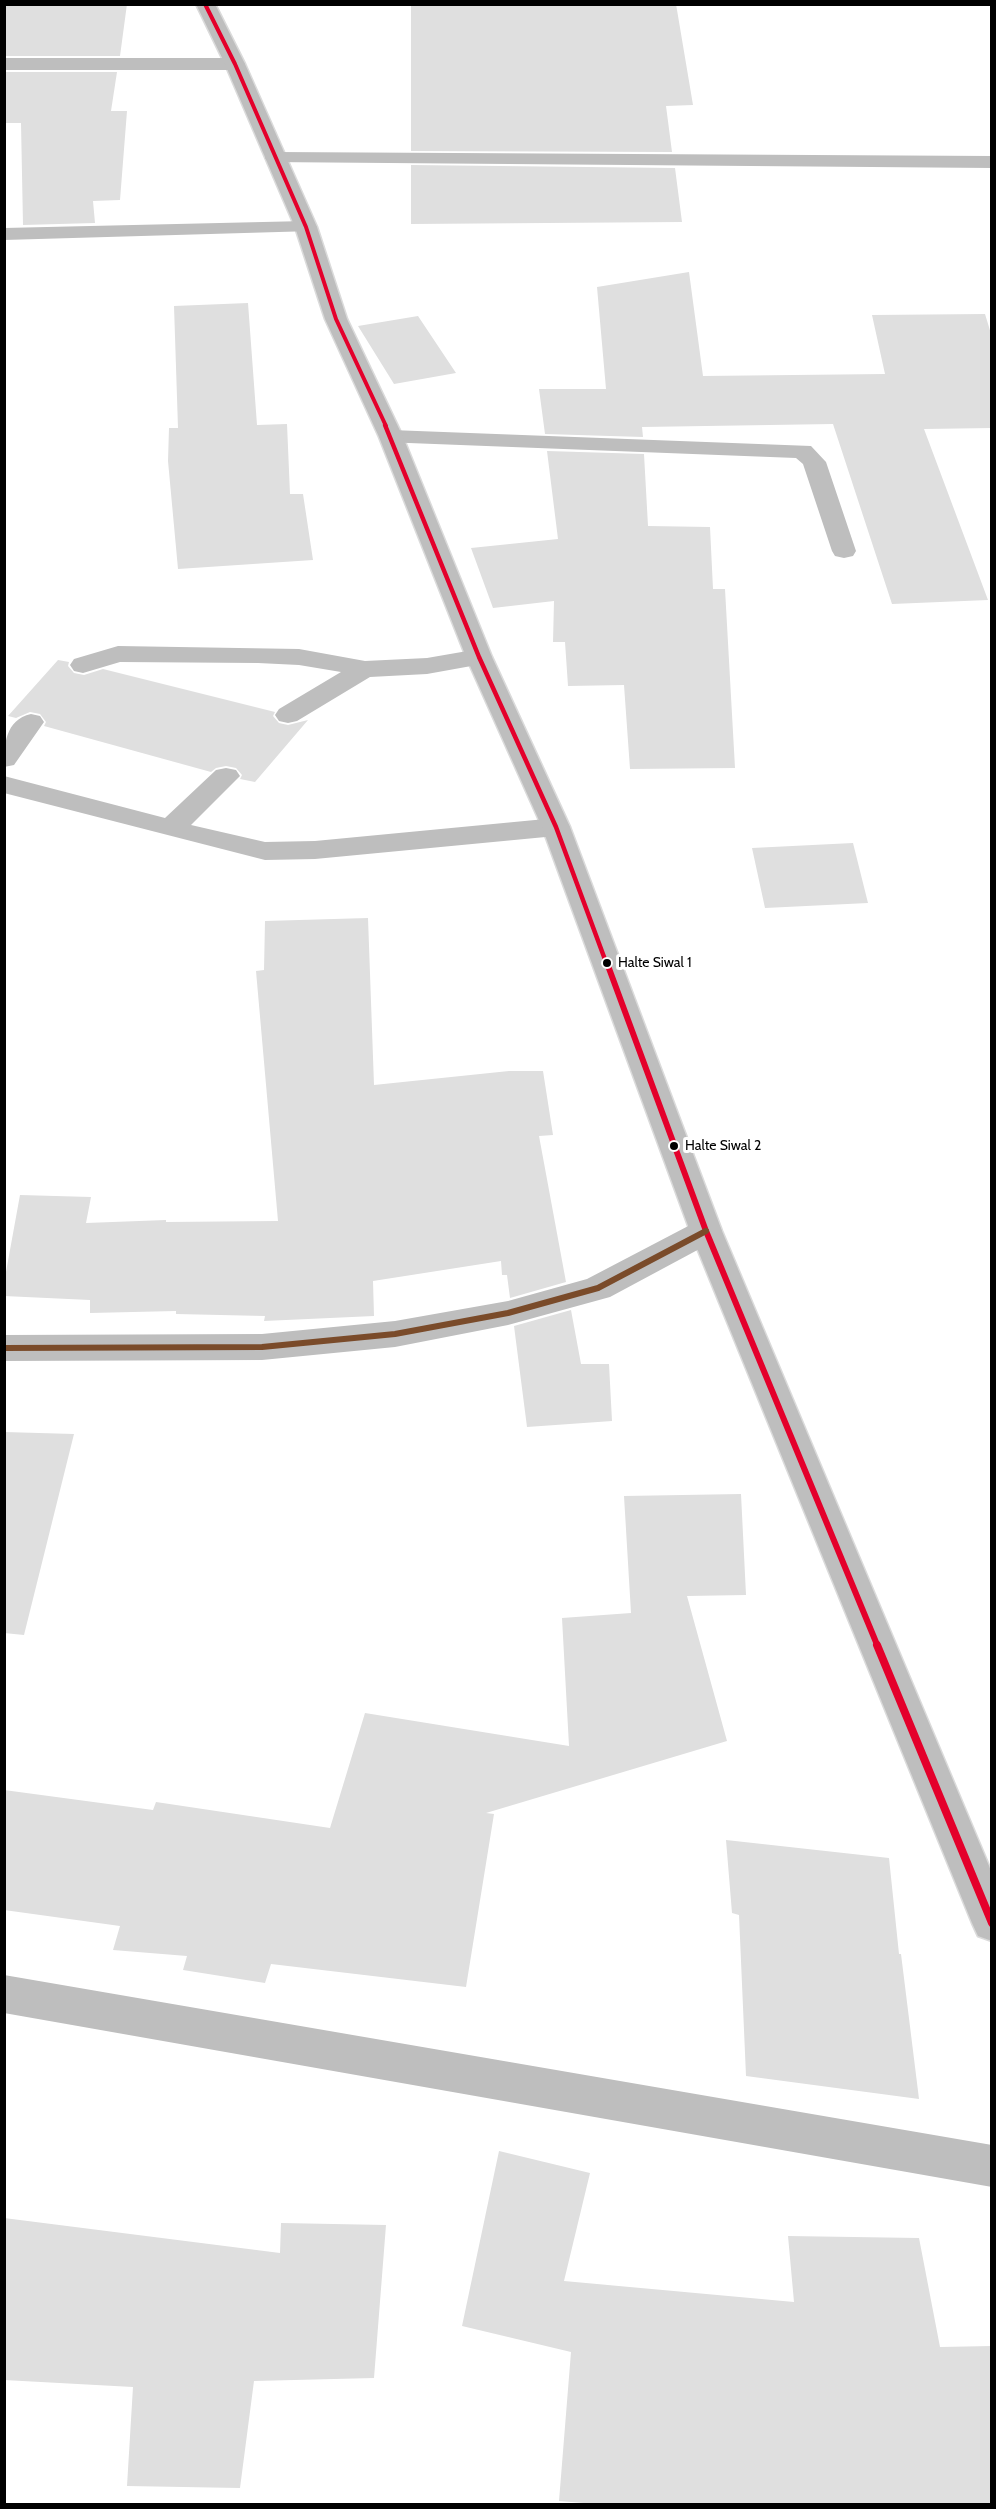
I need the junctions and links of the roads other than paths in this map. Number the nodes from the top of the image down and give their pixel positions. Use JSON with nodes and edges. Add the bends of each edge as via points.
{"nodes":[{"id":1,"x":205,"y":4,"type":"edge"},
{"id":2,"x":4,"y":64,"type":"edge"},
{"id":3,"x":235,"y":64,"type":"junction"},
{"id":4,"x":275,"y":158,"type":"junction"},
{"id":5,"x":992,"y":162,"type":"edge"},
{"id":6,"x":306,"y":227,"type":"junction"},
{"id":7,"x":4,"y":234,"type":"edge"},
{"id":8,"x":391,"y":437,"type":"junction"},
{"id":9,"x":844,"y":551,"type":"dead end"},
{"id":10,"x":479,"y":657,"type":"junction"},
{"id":11,"x":83,"y":664,"type":"dead end"},
{"id":12,"x":365,"y":669,"type":"junction"},
{"id":13,"x":288,"y":715,"type":"dead end"},
{"id":14,"x":31,"y":722,"type":"dead end"},
{"id":15,"x":4,"y":759,"type":"edge"},
{"id":16,"x":226,"y":776,"type":"dead end"},
{"id":17,"x":4,"y":784,"type":"edge"},
{"id":18,"x":556,"y":827,"type":"junction"},
{"id":19,"x":171,"y":828,"type":"junction"},
{"id":20,"x":706,"y":1231,"type":"junction"},
{"id":21,"x":4,"y":1348,"type":"edge"},
{"id":22,"x":984,"y":1881,"type":"edge"},
{"id":23,"x":992,"y":1923,"type":"edge"},
{"id":24,"x":4,"y":1994,"type":"edge"},
{"id":25,"x":992,"y":2166,"type":"edge"}],
"edges":[{"from":1,"to":3,"type":"main road"},
{"from":2,"to":3,"type":"main road"},
{"from":3,"to":4,"type":"main road"},
{"from":4,"to":5,"type":"main road"},
{"from":4,"to":6,"type":"main road"},
{"from":6,"to":7,"type":"main road"},
{"from":6,"to":8,"type":"main road","via":[[336,319]]},
{"from":8,"to":9,"type":"main road","via":[[803,452],[814,462]]},
{"from":8,"to":10,"type":"main road"},
{"from":10,"to":12,"type":"main road","via":[[427,666]]},
{"from":10,"to":18,"type":"main road"},
{"from":11,"to":12,"type":"main road","via":[[118,654],[258,655],[299,657]]},
{"from":12,"to":13,"type":"main road"},
{"from":14,"to":15,"type":"main road"},
{"from":16,"to":19,"type":"main road"},
{"from":17,"to":19,"type":"main road"},
{"from":18,"to":19,"type":"main road","via":[[315,850],[265,851]]},
{"from":18,"to":20,"type":"main road"},
{"from":20,"to":21,"type":"main road","via":[[598,1288],[508,1313],[395,1334],[262,1347]]},
{"from":20,"to":22,"type":"main road"},
{"from":22,"to":23,"type":"main road"},
{"from":24,"to":25,"type":"main road"}]}
